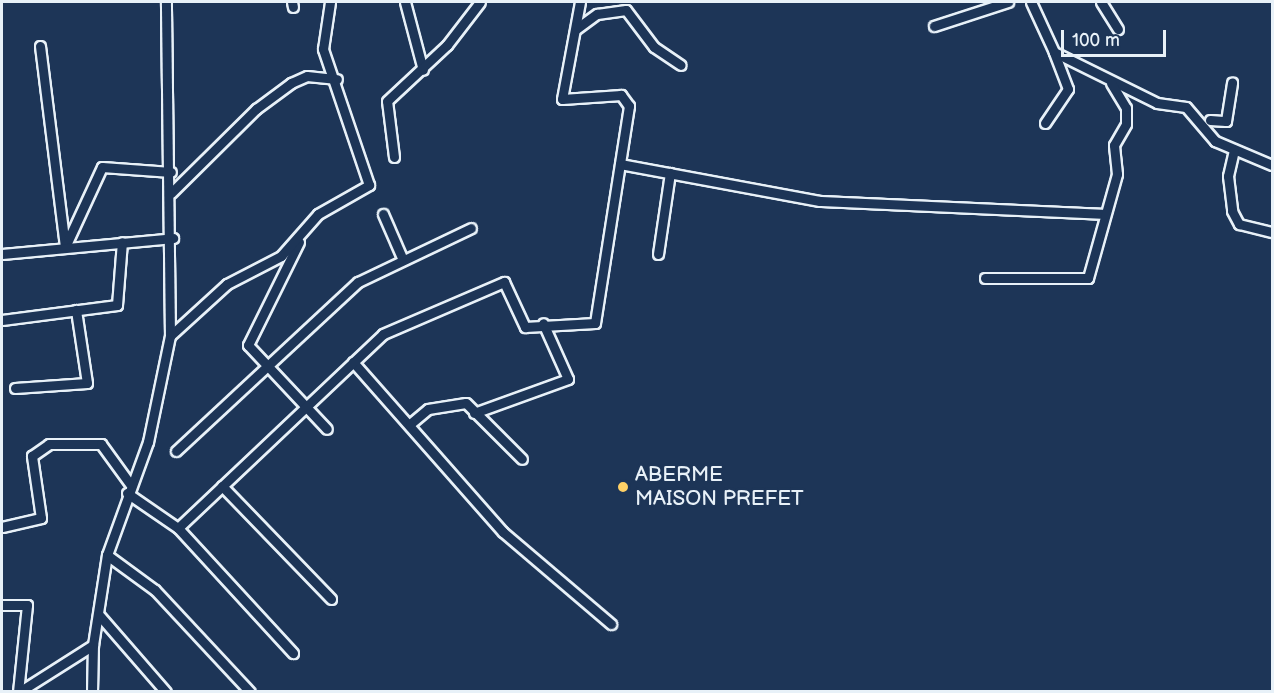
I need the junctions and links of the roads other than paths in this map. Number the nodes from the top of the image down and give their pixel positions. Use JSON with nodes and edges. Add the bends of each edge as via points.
{"nodes":[{"id":1,"x":166,"y":2,"type":"edge"},
{"id":2,"x":330,"y":2,"type":"edge"},
{"id":3,"x":405,"y":2,"type":"edge"},
{"id":4,"x":580,"y":2,"type":"edge"},
{"id":5,"x":1008,"y":2,"type":"edge"},
{"id":6,"x":1031,"y":2,"type":"edge"},
{"id":7,"x":1101,"y":2,"type":"edge"},
{"id":8,"x":476,"y":4,"type":"edge"},
{"id":9,"x":934,"y":26,"type":"dead end"},
{"id":10,"x":576,"y":29,"type":"junction"},
{"id":11,"x":1118,"y":29,"type":"dead end"},
{"id":12,"x":40,"y":46,"type":"dead end"},
{"id":13,"x":1054,"y":52,"type":"junction"},
{"id":14,"x":681,"y":65,"type":"dead end"},
{"id":15,"x":423,"y":70,"type":"junction"},
{"id":16,"x":337,"y":79,"type":"junction"},
{"id":17,"x":1232,"y":82,"type":"dead end"},
{"id":18,"x":1111,"y":83,"type":"junction"},
{"id":19,"x":1196,"y":113,"type":"junction"},
{"id":20,"x":1210,"y":120,"type":"junction"},
{"id":21,"x":1045,"y":123,"type":"dead end"},
{"id":22,"x":1221,"y":144,"type":"junction"},
{"id":23,"x":1234,"y":150,"type":"junction"},
{"id":24,"x":393,"y":157,"type":"dead end"},
{"id":25,"x":620,"y":164,"type":"junction"},
{"id":26,"x":1272,"y":165,"type":"edge"},
{"id":27,"x":171,"y":172,"type":"junction"},
{"id":28,"x":670,"y":173,"type":"junction"},
{"id":29,"x":171,"y":193,"type":"junction"},
{"id":30,"x":383,"y":214,"type":"dead end"},
{"id":31,"x":1101,"y":214,"type":"junction"},
{"id":32,"x":471,"y":228,"type":"dead end"},
{"id":33,"x":1272,"y":232,"type":"edge"},
{"id":34,"x":303,"y":234,"type":"junction"},
{"id":35,"x":173,"y":238,"type":"junction"},
{"id":36,"x":122,"y":242,"type":"junction"},
{"id":37,"x":65,"y":247,"type":"junction"},
{"id":38,"x":2,"y":254,"type":"edge"},
{"id":39,"x":658,"y":255,"type":"dead end"},
{"id":40,"x":403,"y":260,"type":"junction"},
{"id":41,"x":985,"y":278,"type":"dead end"},
{"id":42,"x":76,"y":310,"type":"junction"},
{"id":43,"x":2,"y":320,"type":"edge"},
{"id":44,"x":543,"y":323,"type":"junction"},
{"id":45,"x":170,"y":336,"type":"junction"},
{"id":46,"x":353,"y":362,"type":"junction"},
{"id":47,"x":266,"y":364,"type":"junction"},
{"id":48,"x":15,"y":388,"type":"dead end"},
{"id":49,"x":306,"y":407,"type":"junction"},
{"id":50,"x":474,"y":413,"type":"junction"},
{"id":51,"x":410,"y":424,"type":"junction"},
{"id":52,"x":327,"y":429,"type":"dead end"},
{"id":53,"x":176,"y":451,"type":"dead end"},
{"id":54,"x":522,"y":459,"type":"dead end"},
{"id":55,"x":222,"y":486,"type":"junction"},
{"id":56,"x":128,"y":489,"type":"junction"},
{"id":57,"x":2,"y":527,"type":"edge"},
{"id":58,"x":178,"y":528,"type":"junction"},
{"id":59,"x":107,"y":555,"type":"junction"},
{"id":60,"x":331,"y":599,"type":"dead end"},
{"id":61,"x":2,"y":605,"type":"edge"},
{"id":62,"x":99,"y":615,"type":"junction"},
{"id":63,"x":611,"y":624,"type":"dead end"},
{"id":64,"x":93,"y":645,"type":"junction"},
{"id":65,"x":293,"y":654,"type":"dead end"},
{"id":66,"x":18,"y":692,"type":"edge"},
{"id":67,"x":92,"y":692,"type":"edge"},
{"id":68,"x":166,"y":692,"type":"edge"},
{"id":69,"x":250,"y":692,"type":"edge"}],
"edges":[{"from":1,"to":27,"type":"street"},
{"from":2,"to":16,"type":"street","via":[[323,49]]},
{"from":3,"to":15,"type":"street"},
{"from":4,"to":10,"type":"street"},
{"from":5,"to":9,"type":"street"},
{"from":6,"to":13,"type":"street"},
{"from":7,"to":11,"type":"street"},
{"from":8,"to":15,"type":"street"},
{"from":10,"to":14,"type":"street","via":[[597,14],[627,10],[654,47]]},
{"from":10,"to":25,"type":"street","via":[[562,99],[621,95],[629,106]]},
{"from":12,"to":37,"type":"street"},
{"from":13,"to":18,"type":"street","via":[[1068,55],[1078,68]]},
{"from":13,"to":21,"type":"street","via":[[1068,89]]},
{"from":15,"to":24,"type":"street","via":[[387,101]]},
{"from":16,"to":29,"type":"street","via":[[307,76],[291,83],[256,109]]},
{"from":16,"to":34,"type":"street","via":[[369,185],[318,214]]},
{"from":17,"to":20,"type":"street","via":[[1226,121]]},
{"from":18,"to":19,"type":"street"},
{"from":18,"to":31,"type":"street","via":[[1126,108],[1126,124],[1114,145],[1116,174],[1109,206]]},
{"from":19,"to":20,"type":"street"},
{"from":19,"to":22,"type":"street"},
{"from":20,"to":22,"type":"street"},
{"from":22,"to":23,"type":"street"},
{"from":23,"to":26,"type":"street"},
{"from":23,"to":33,"type":"street","via":[[1228,177],[1232,211],[1239,224]]},
{"from":25,"to":28,"type":"street"},
{"from":25,"to":44,"type":"street","via":[[595,323]]},
{"from":27,"to":29,"type":"street"},
{"from":27,"to":37,"type":"street","via":[[102,167]]},
{"from":28,"to":31,"type":"street","via":[[820,201]]},
{"from":28,"to":39,"type":"street"},
{"from":29,"to":35,"type":"street"},
{"from":30,"to":40,"type":"street"},
{"from":31,"to":41,"type":"street","via":[[1088,278]]},
{"from":32,"to":40,"type":"street"},
{"from":34,"to":45,"type":"street","via":[[272,262],[227,284]]},
{"from":34,"to":47,"type":"street","via":[[248,345]]},
{"from":35,"to":36,"type":"street"},
{"from":35,"to":45,"type":"street"},
{"from":36,"to":37,"type":"street"},
{"from":36,"to":42,"type":"street","via":[[117,305]]},
{"from":37,"to":38,"type":"street"},
{"from":40,"to":47,"type":"street","via":[[358,282]]},
{"from":42,"to":43,"type":"street"},
{"from":42,"to":48,"type":"street","via":[[87,383]]},
{"from":44,"to":46,"type":"street","via":[[525,327],[504,282],[383,334]]},
{"from":44,"to":50,"type":"street","via":[[568,379]]},
{"from":45,"to":56,"type":"street","via":[[147,442]]},
{"from":46,"to":49,"type":"street"},
{"from":46,"to":51,"type":"street"},
{"from":47,"to":49,"type":"street"},
{"from":47,"to":53,"type":"street"},
{"from":49,"to":52,"type":"street"},
{"from":49,"to":55,"type":"street"},
{"from":50,"to":51,"type":"street","via":[[466,403],[456,404],[428,409]]},
{"from":50,"to":54,"type":"street"},
{"from":51,"to":63,"type":"street","via":[[525,554]]},
{"from":55,"to":58,"type":"street"},
{"from":55,"to":60,"type":"street"},
{"from":56,"to":57,"type":"street","via":[[101,444],[49,444],[32,456],[41,518]]},
{"from":56,"to":58,"type":"street"},
{"from":56,"to":59,"type":"street"},
{"from":58,"to":65,"type":"street"},
{"from":59,"to":62,"type":"street"},
{"from":59,"to":69,"type":"street","via":[[155,590]]},
{"from":61,"to":66,"type":"street","via":[[27,605]]},
{"from":62,"to":64,"type":"street"},
{"from":62,"to":68,"type":"street"},
{"from":64,"to":66,"type":"street"},
{"from":64,"to":67,"type":"street"}]}
